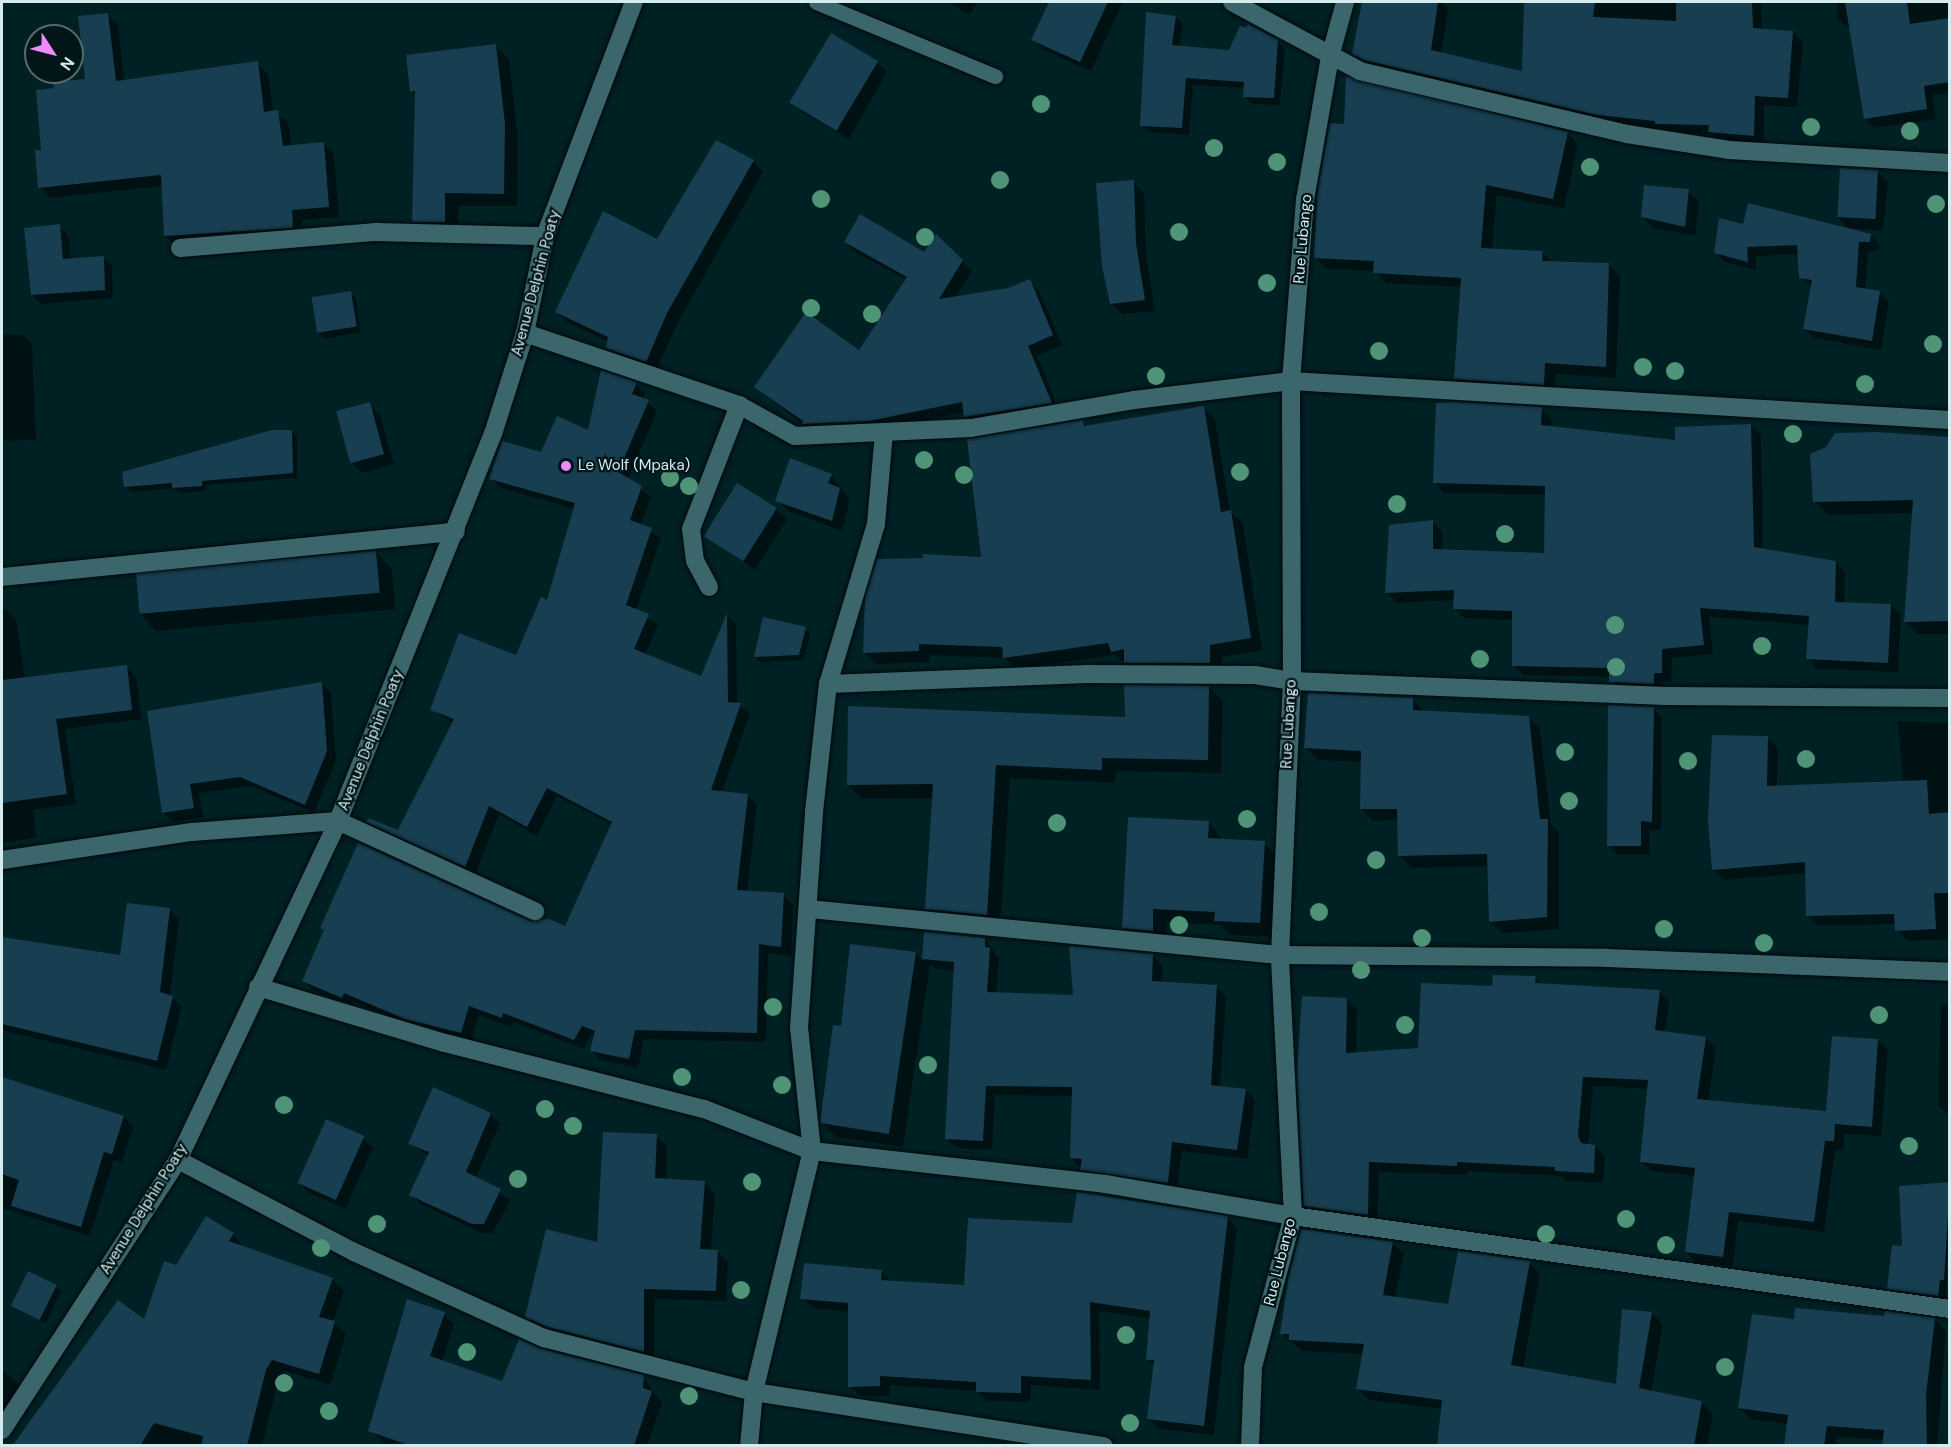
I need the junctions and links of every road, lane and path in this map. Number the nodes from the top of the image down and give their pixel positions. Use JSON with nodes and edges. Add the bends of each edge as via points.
{"nodes":[{"id":1,"x":634,"y":2,"type":"edge"},
{"id":2,"x":816,"y":2,"type":"edge"},
{"id":3,"x":1232,"y":2,"type":"edge"},
{"id":4,"x":1345,"y":2,"type":"edge"},
{"id":5,"x":1330,"y":57,"type":"junction"},
{"id":6,"x":995,"y":76,"type":"dead end"},
{"id":7,"x":1950,"y":163,"type":"edge"},
{"id":8,"x":545,"y":236,"type":"junction"},
{"id":9,"x":180,"y":248,"type":"dead end"},
{"id":10,"x":525,"y":333,"type":"junction"},
{"id":11,"x":1291,"y":381,"type":"junction"},
{"id":12,"x":739,"y":405,"type":"junction"},
{"id":13,"x":1950,"y":420,"type":"edge"},
{"id":14,"x":884,"y":433,"type":"junction"},
{"id":15,"x":456,"y":532,"type":"junction"},
{"id":16,"x":2,"y":577,"type":"edge"},
{"id":17,"x":709,"y":587,"type":"dead end"},
{"id":18,"x":1292,"y":681,"type":"junction"},
{"id":19,"x":828,"y":684,"type":"junction"},
{"id":20,"x":1950,"y":698,"type":"edge"},
{"id":21,"x":338,"y":821,"type":"junction"},
{"id":22,"x":2,"y":860,"type":"edge"},
{"id":23,"x":808,"y":909,"type":"junction"},
{"id":24,"x":535,"y":911,"type":"dead end"},
{"id":25,"x":1280,"y":955,"type":"junction"},
{"id":26,"x":1950,"y":972,"type":"edge"},
{"id":27,"x":258,"y":987,"type":"junction"},
{"id":28,"x":812,"y":1151,"type":"junction"},
{"id":29,"x":177,"y":1160,"type":"junction"},
{"id":30,"x":1293,"y":1216,"type":"junction"},
{"id":31,"x":1950,"y":1309,"type":"edge"},
{"id":32,"x":754,"y":1392,"type":"junction"},
{"id":33,"x":2,"y":1430,"type":"edge"},
{"id":34,"x":750,"y":1446,"type":"edge"},
{"id":35,"x":1104,"y":1446,"type":"edge"},
{"id":36,"x":1250,"y":1446,"type":"edge"}],
"edges":[{"from":1,"to":8,"type":"street","name":"Avenue Delphin Poaty"},
{"from":2,"to":6,"type":"lane"},
{"from":3,"to":5,"type":"street","via":[[1307,39]]},
{"from":4,"to":5,"type":"street","name":"Rue Lubango"},
{"from":5,"to":7,"type":"street","via":[[1360,71],[1627,134],[1729,150]]},
{"from":5,"to":11,"type":"street","name":"Rue Lubango","via":[[1305,200]]},
{"from":8,"to":9,"type":"street","via":[[376,232]]},
{"from":8,"to":10,"type":"street","name":"Avenue Delphin Poaty"},
{"from":10,"to":12,"type":"street"},
{"from":10,"to":15,"type":"street","name":"Avenue Delphin Poaty"},
{"from":11,"to":13,"type":"street"},
{"from":11,"to":14,"type":"street","via":[[1134,400],[970,428]]},
{"from":11,"to":18,"type":"street","name":"Rue Lubango"},
{"from":12,"to":14,"type":"street","via":[[795,436]]},
{"from":12,"to":17,"type":"street","via":[[691,529],[695,561]]},
{"from":14,"to":19,"type":"street","via":[[876,524]]},
{"from":15,"to":16,"type":"street"},
{"from":15,"to":21,"type":"street","name":"Avenue Delphin Poaty"},
{"from":18,"to":19,"type":"street","via":[[1255,675],[1088,674]]},
{"from":18,"to":20,"type":"street","via":[[1666,696]]},
{"from":18,"to":25,"type":"street","name":"Rue Lubango"},
{"from":19,"to":23,"type":"street"},
{"from":21,"to":22,"type":"street","via":[[192,832]]},
{"from":21,"to":24,"type":"street"},
{"from":21,"to":27,"type":"street","name":"Avenue Delphin Poaty"},
{"from":23,"to":25,"type":"street"},
{"from":23,"to":28,"type":"street","via":[[799,1028]]},
{"from":25,"to":26,"type":"street","via":[[1607,958]]},
{"from":25,"to":30,"type":"street","name":"Rue Lubango"},
{"from":27,"to":28,"type":"street","via":[[445,1043],[704,1109]]},
{"from":27,"to":29,"type":"street","name":"Avenue Delphin Poaty"},
{"from":28,"to":30,"type":"street","via":[[1105,1184]]},
{"from":28,"to":32,"type":"street"},
{"from":29,"to":32,"type":"street","via":[[354,1252],[544,1338]]},
{"from":29,"to":33,"type":"street","name":"Avenue Delphin Poaty"},
{"from":30,"to":31,"type":"street"},
{"from":30,"to":36,"type":"street","name":"Rue Lubango","via":[[1253,1367]]},
{"from":32,"to":34,"type":"street"},
{"from":32,"to":35,"type":"street"}]}
